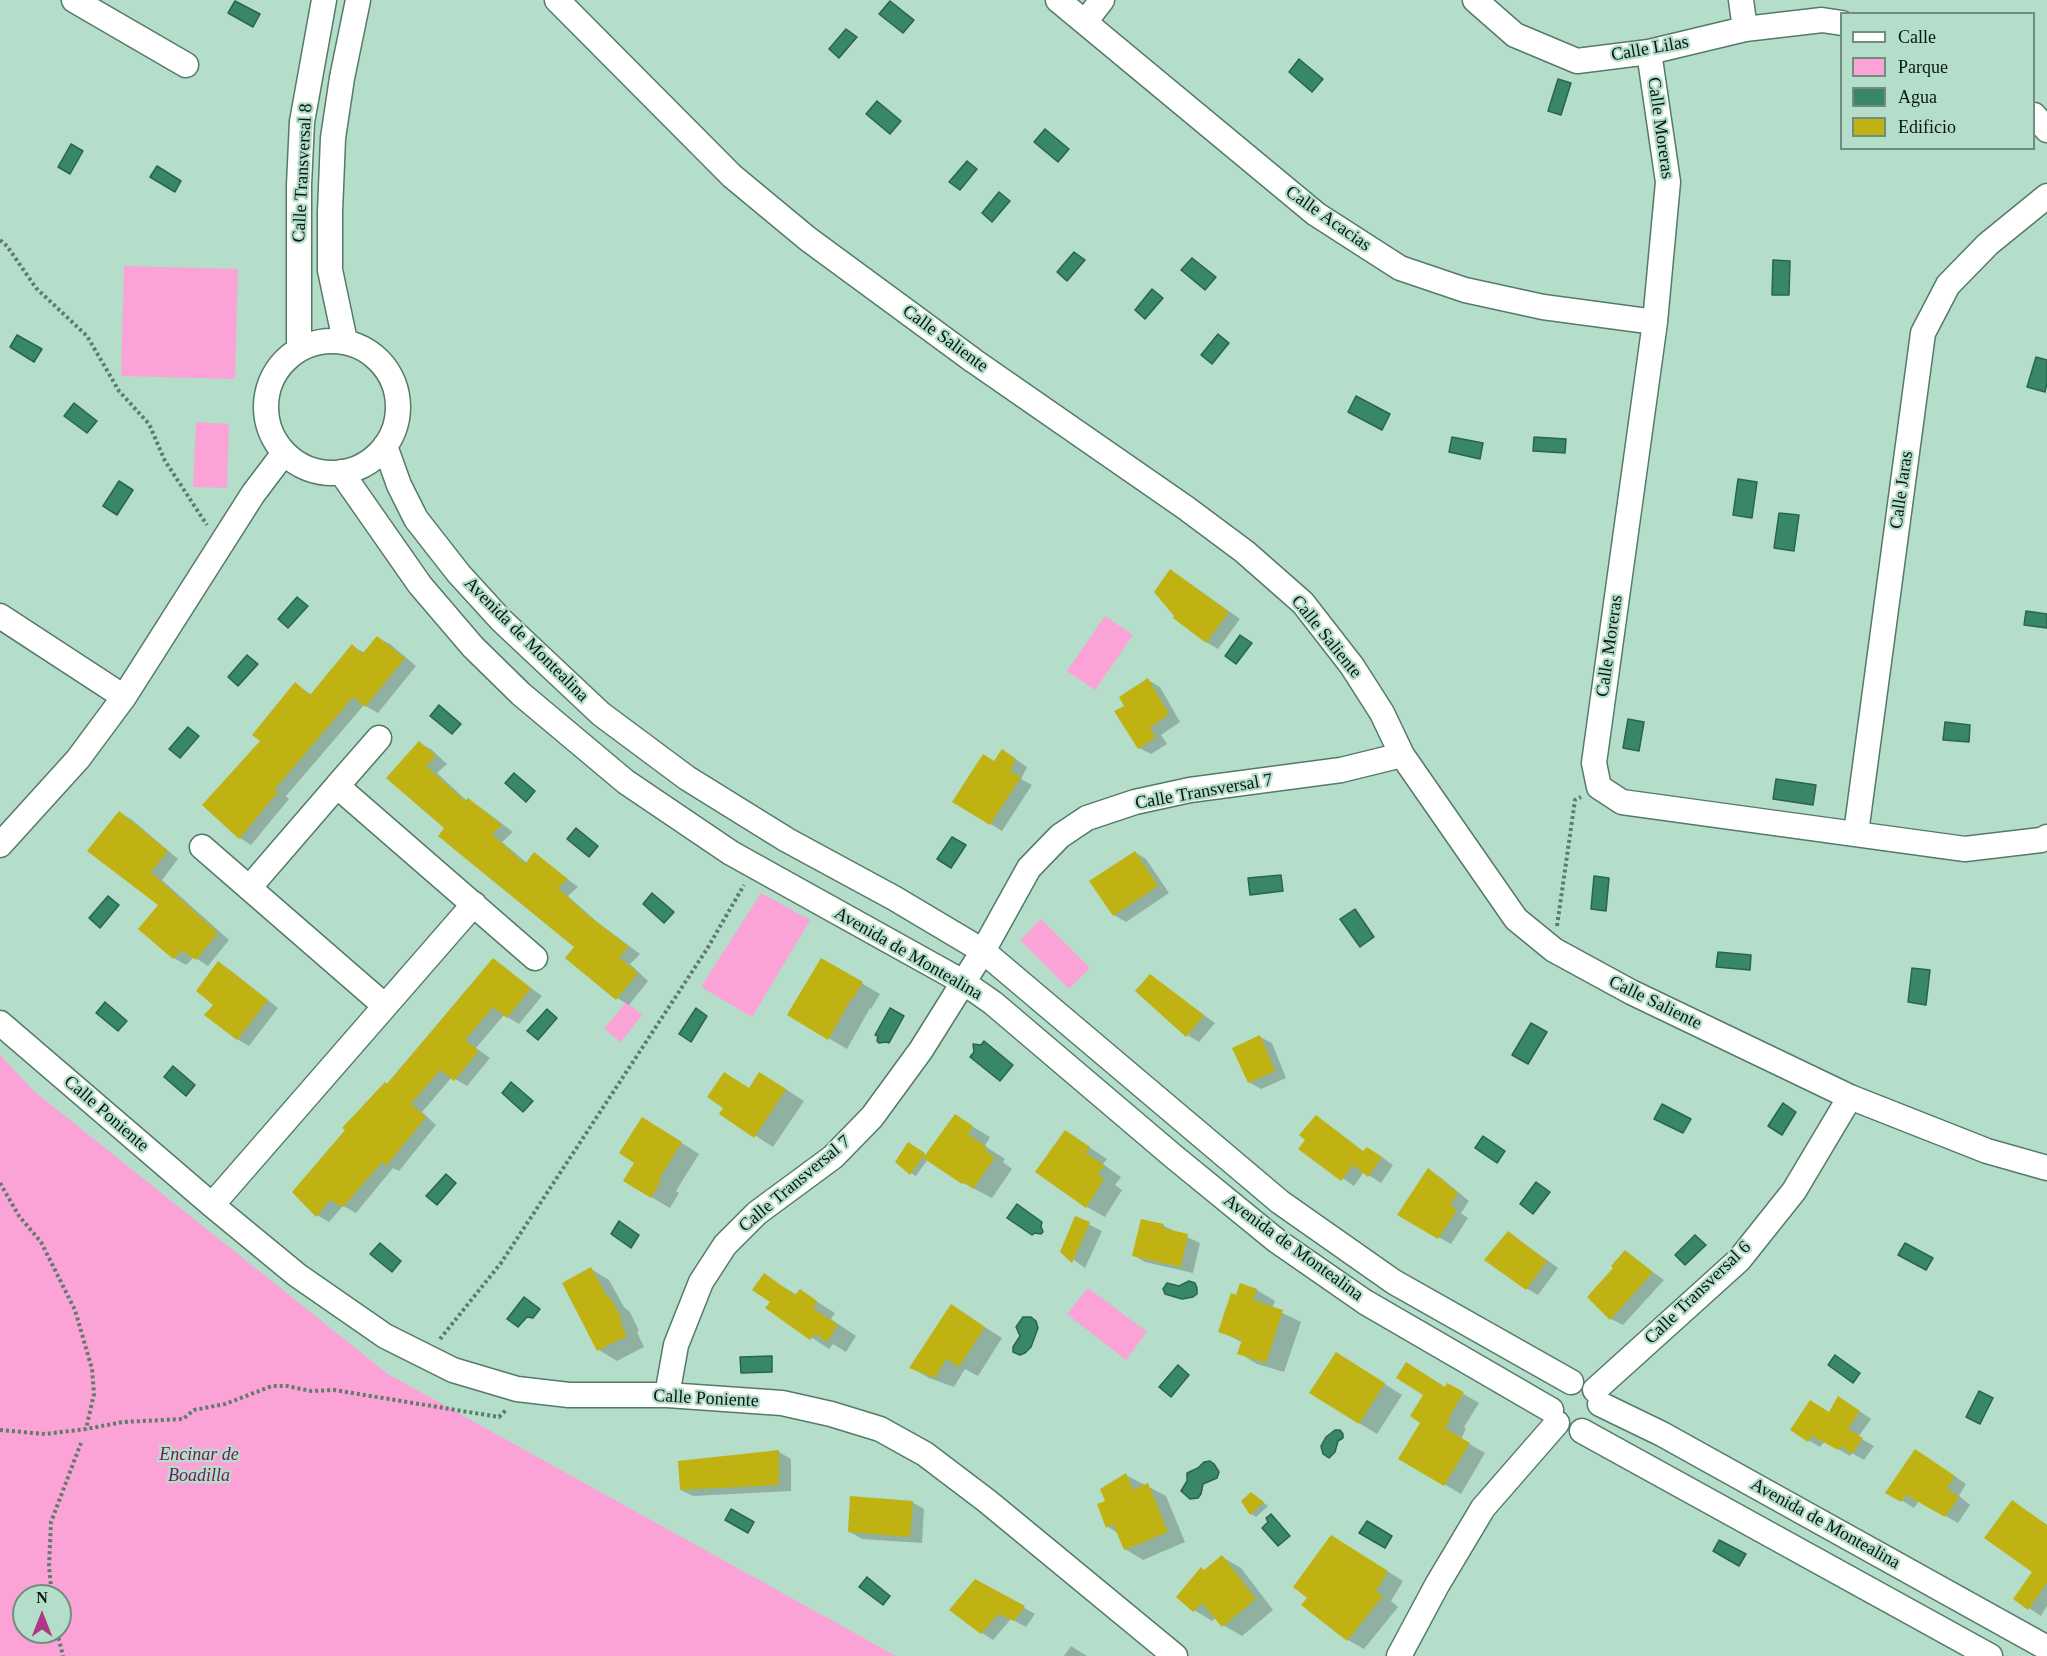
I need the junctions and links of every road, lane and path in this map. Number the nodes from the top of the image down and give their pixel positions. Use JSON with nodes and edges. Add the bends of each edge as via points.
{"nodes":[{"id":1,"x":74,"y":0,"type":"edge"},
{"id":2,"x":324,"y":0,"type":"edge"},
{"id":3,"x":357,"y":0,"type":"edge"},
{"id":4,"x":557,"y":0,"type":"edge"},
{"id":5,"x":1058,"y":0,"type":"edge"},
{"id":6,"x":1102,"y":0,"type":"edge"},
{"id":7,"x":1475,"y":0,"type":"edge"},
{"id":8,"x":1741,"y":0,"type":"edge"},
{"id":9,"x":1084,"y":22,"type":"junction"},
{"id":10,"x":1840,"y":23,"type":"edge"},
{"id":11,"x":1745,"y":29,"type":"junction"},
{"id":12,"x":1649,"y":52,"type":"junction"},
{"id":13,"x":186,"y":65,"type":"dead end"},
{"id":14,"x":2035,"y":116,"type":"edge"},
{"id":15,"x":2047,"y":130,"type":"edge"},
{"id":16,"x":2047,"y":196,"type":"edge"},
{"id":17,"x":0,"y":240,"type":"edge"},
{"id":18,"x":1655,"y":322,"type":"junction"},
{"id":19,"x":345,"y":342,"type":"junction"},
{"id":20,"x":299,"y":348,"type":"junction"},
{"id":21,"x":385,"y":446,"type":"junction"},
{"id":22,"x":284,"y":453,"type":"junction"},
{"id":23,"x":341,"y":472,"type":"junction"},
{"id":24,"x":220,"y":546,"type":"junction"},
{"id":25,"x":0,"y":616,"type":"edge"},
{"id":26,"x":124,"y":697,"type":"junction"},
{"id":27,"x":379,"y":738,"type":"dead end"},
{"id":28,"x":1402,"y":755,"type":"junction"},
{"id":29,"x":337,"y":786,"type":"junction"},
{"id":30,"x":1599,"y":787,"type":"junction"},
{"id":31,"x":1856,"y":833,"type":"junction"},
{"id":32,"x":2047,"y":837,"type":"edge"},
{"id":33,"x":0,"y":845,"type":"edge"},
{"id":34,"x":202,"y":847,"type":"dead end"},
{"id":35,"x":755,"y":867,"type":"junction"},
{"id":36,"x":249,"y":888,"type":"junction"},
{"id":37,"x":474,"y":904,"type":"junction"},
{"id":38,"x":1554,"y":950,"type":"junction"},
{"id":39,"x":983,"y":951,"type":"junction"},
{"id":40,"x":535,"y":958,"type":"dead end"},
{"id":41,"x":963,"y":982,"type":"junction"},
{"id":42,"x":386,"y":1006,"type":"junction"},
{"id":43,"x":0,"y":1023,"type":"edge"},
{"id":44,"x":1850,"y":1097,"type":"junction"},
{"id":45,"x":2047,"y":1168,"type":"edge"},
{"id":46,"x":0,"y":1183,"type":"edge"},
{"id":47,"x":212,"y":1205,"type":"junction"},
{"id":48,"x":426,"y":1356,"type":"junction"},
{"id":49,"x":1571,"y":1382,"type":"junction"},
{"id":50,"x":517,"y":1389,"type":"junction"},
{"id":51,"x":668,"y":1395,"type":"junction"},
{"id":52,"x":1597,"y":1397,"type":"junction"},
{"id":53,"x":1554,"y":1417,"type":"junction"},
{"id":54,"x":86,"y":1429,"type":"junction"},
{"id":55,"x":0,"y":1430,"type":"edge"},
{"id":56,"x":1582,"y":1431,"type":"junction"},
{"id":57,"x":81,"y":1443,"type":"dead end"},
{"id":58,"x":51,"y":1584,"type":"edge"},
{"id":59,"x":2047,"y":1648,"type":"edge"},
{"id":60,"x":1174,"y":1656,"type":"edge"},
{"id":61,"x":1399,"y":1656,"type":"edge"},
{"id":62,"x":1990,"y":1656,"type":"edge"}],
"edges":[{"from":1,"to":13,"type":"street"},
{"from":2,"to":20,"type":"street","name":"Calle Transversal 8","via":[[302,122]]},
{"from":3,"to":19,"type":"street","name":"Calle Transversal 8","via":[[333,138],[330,212],[330,270]]},
{"from":4,"to":28,"type":"street","name":"Calle Saliente","via":[[732,176],[808,239],[974,361],[1186,508],[1245,552],[1303,603],[1364,685]]},
{"from":5,"to":9,"type":"street","name":"Calle Acacias"},
{"from":6,"to":9,"type":"street"},
{"from":7,"to":12,"type":"street","name":"Calle Lilas","via":[[1515,35],[1577,61]]},
{"from":8,"to":11,"type":"street"},
{"from":9,"to":18,"type":"street","name":"Calle Acacias","via":[[1316,214],[1400,268],[1465,290],[1543,307]]},
{"from":10,"to":11,"type":"street","name":"Calle Lilas","via":[[1822,20]]},
{"from":11,"to":12,"type":"street","name":"Calle Lilas"},
{"from":12,"to":18,"type":"street","name":"Calle Moreras","via":[[1668,182]]},
{"from":14,"to":15,"type":"street"},
{"from":16,"to":31,"type":"street","name":"Calle Jaras","via":[[1988,244],[1948,285],[1923,333]]},
{"from":17,"to":24,"type":"path","via":[[36,288],[87,336],[119,391],[149,424],[165,461]]},
{"from":18,"to":30,"type":"street","name":"Calle Moreras","via":[[1594,763]]},
{"from":19,"to":20,"type":"street","via":[[321,341]]},
{"from":19,"to":21,"type":"street","via":[[369,352],[388,371],[397,396],[396,422]]},
{"from":20,"to":22,"type":"street","via":[[276,369],[265,397],[268,427]]},
{"from":21,"to":23,"type":"street","via":[[373,459]]},
{"from":21,"to":39,"type":"street","name":"Avenida de Montealina","via":[[416,519],[459,574],[516,635],[601,714],[687,778],[787,840]]},
{"from":22,"to":23,"type":"street","via":[[300,465],[320,472]]},
{"from":22,"to":24,"type":"street"},
{"from":23,"to":35,"type":"street","name":"Avenida de Montealina","via":[[420,585],[473,647],[521,694],[626,782]]},
{"from":24,"to":26,"type":"street"},
{"from":25,"to":26,"type":"street"},
{"from":26,"to":33,"type":"street","via":[[78,759]]},
{"from":27,"to":29,"type":"street"},
{"from":28,"to":38,"type":"street","name":"Calle Saliente","via":[[1516,919]]},
{"from":28,"to":39,"type":"street","name":"Calle Transversal 7","via":[[1341,770],[1190,790],[1134,802],[1087,818],[1060,836],[1029,868]]},
{"from":29,"to":36,"type":"street"},
{"from":29,"to":37,"type":"street"},
{"from":30,"to":31,"type":"street","via":[[1622,802]]},
{"from":30,"to":38,"type":"path","via":[[1575,800]]},
{"from":31,"to":32,"type":"street","via":[[1965,849]]},
{"from":34,"to":36,"type":"street"},
{"from":35,"to":41,"type":"street","name":"Avenida de Montealina"},
{"from":35,"to":48,"type":"path","via":[[706,949],[501,1263]]},
{"from":36,"to":42,"type":"street"},
{"from":37,"to":40,"type":"street"},
{"from":37,"to":42,"type":"street"},
{"from":38,"to":44,"type":"street","name":"Calle Saliente","via":[[1631,992]]},
{"from":39,"to":41,"type":"street","name":"Calle Transversal 7"},
{"from":39,"to":49,"type":"street","name":"Avenida de Montealina","via":[[1280,1202],[1394,1282]]},
{"from":41,"to":51,"type":"street","name":"Calle Transversal 7","via":[[921,1050],[872,1117],[833,1157],[757,1213],[725,1245],[701,1282],[675,1345]]},
{"from":41,"to":53,"type":"street","name":"Avenida de Montealina","via":[[1277,1241],[1365,1302]]},
{"from":42,"to":47,"type":"street"},
{"from":43,"to":47,"type":"street","name":"Calle Poniente"},
{"from":44,"to":45,"type":"street","name":"Calle Saliente","via":[[1987,1151]]},
{"from":44,"to":52,"type":"street","name":"Calle Transversal 6","via":[[1794,1191],[1739,1260]]},
{"from":46,"to":54,"type":"path","via":[[19,1216],[41,1242],[75,1310],[92,1369],[94,1394]]},
{"from":47,"to":48,"type":"street","name":"Calle Poniente","via":[[297,1275],[385,1336]]},
{"from":48,"to":50,"type":"street","name":"Calle Poniente","via":[[453,1370]]},
{"from":49,"to":52,"type":"street","via":[[1588,1385]]},
{"from":49,"to":53,"type":"street","via":[[1556,1391],[1551,1400]]},
{"from":50,"to":51,"type":"street","name":"Calle Poniente","via":[[568,1395]]},
{"from":50,"to":54,"type":"path","via":[[517,1401],[498,1417],[334,1390],[272,1386],[225,1404],[194,1410],[183,1419],[123,1422]]},
{"from":51,"to":60,"type":"street","name":"Calle Poniente","via":[[782,1403],[880,1429],[926,1454],[987,1501]]},
{"from":52,"to":56,"type":"street","via":[[1600,1412]]},
{"from":52,"to":59,"type":"street","name":"Avenida de Montealina"},
{"from":53,"to":56,"type":"street","via":[[1573,1431]]},
{"from":53,"to":61,"type":"street","via":[[1483,1508]]},
{"from":54,"to":55,"type":"path","via":[[45,1434]]},
{"from":56,"to":62,"type":"street","name":"Avenida de Montealina"},
{"from":57,"to":58,"type":"path","via":[[51,1522]]}]}
